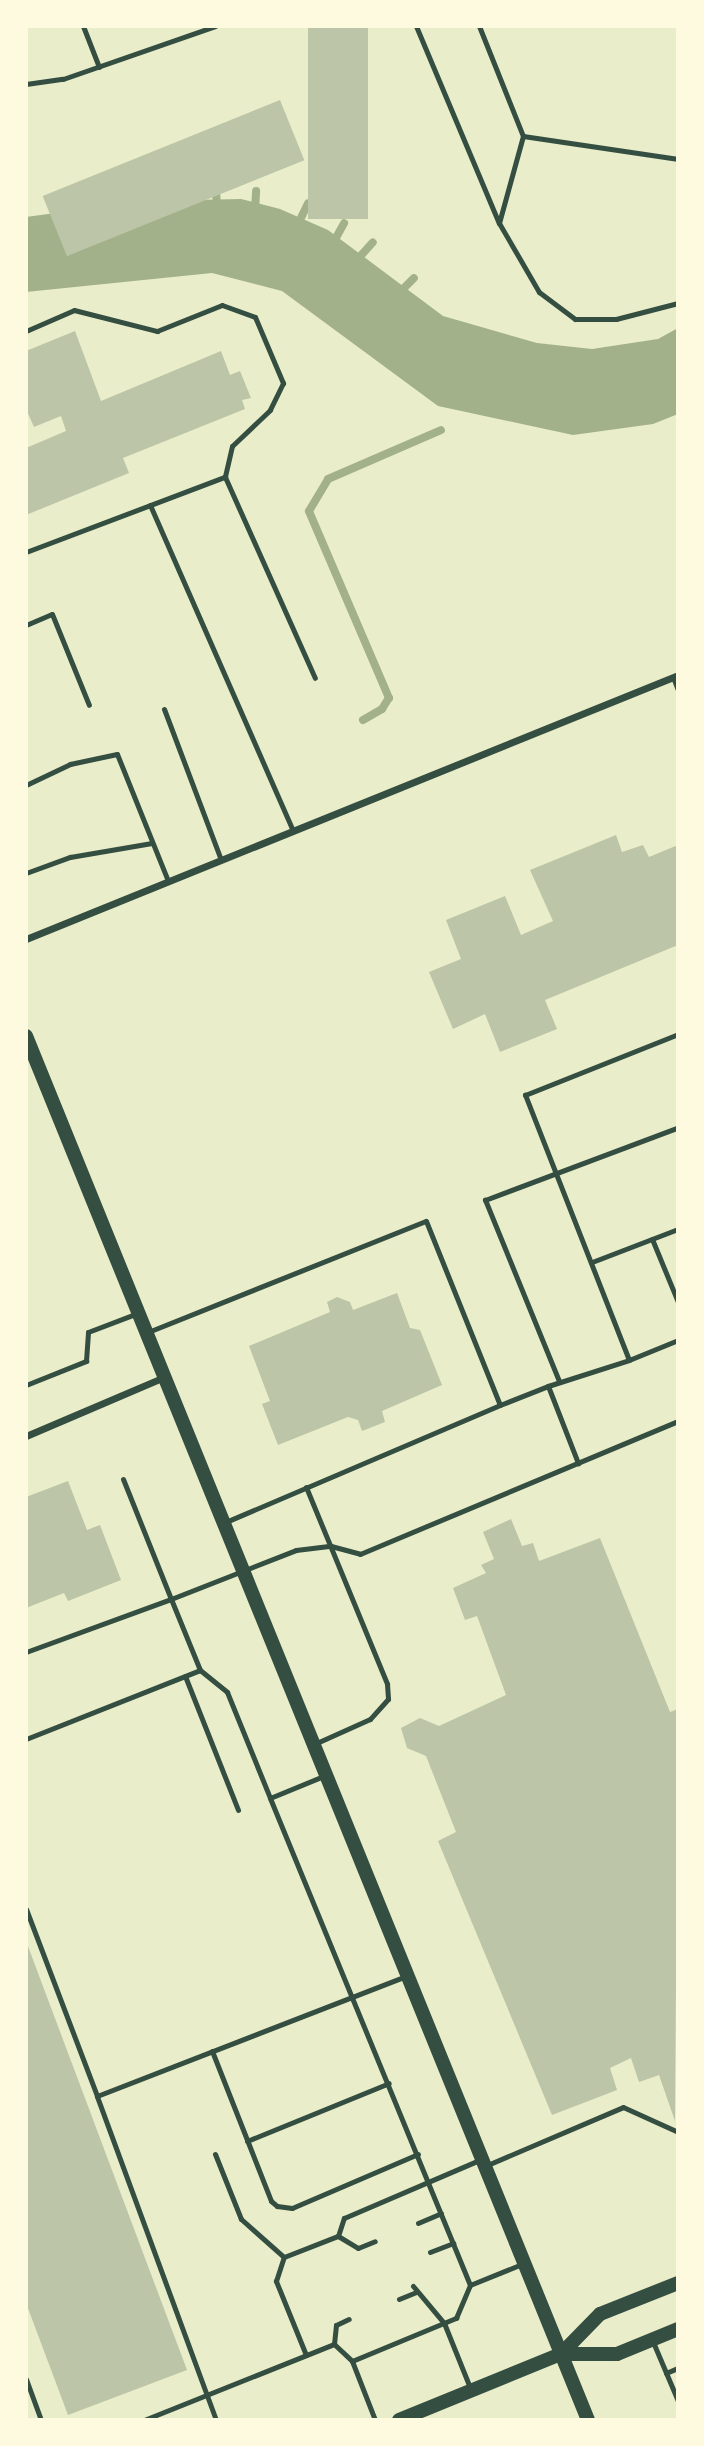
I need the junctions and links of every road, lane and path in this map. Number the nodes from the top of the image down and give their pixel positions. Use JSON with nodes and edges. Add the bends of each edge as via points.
{"nodes":[{"id":1,"x":83,"y":26,"type":"edge"},
{"id":2,"x":215,"y":26,"type":"edge"},
{"id":3,"x":416,"y":26,"type":"edge"},
{"id":4,"x":479,"y":26,"type":"edge"},
{"id":5,"x":99,"y":67,"type":"junction"},
{"id":6,"x":26,"y":84,"type":"edge"},
{"id":7,"x":523,"y":136,"type":"junction"},
{"id":8,"x":678,"y":159,"type":"edge"},
{"id":9,"x":499,"y":223,"type":"junction"},
{"id":10,"x":678,"y":303,"type":"edge"},
{"id":11,"x":26,"y":331,"type":"edge"},
{"id":12,"x":225,"y":477,"type":"junction"},
{"id":13,"x":150,"y":505,"type":"junction"},
{"id":14,"x":26,"y":552,"type":"edge"},
{"id":15,"x":26,"y":625,"type":"edge"},
{"id":16,"x":675,"y":676,"type":"edge"},
{"id":17,"x":315,"y":678,"type":"dead end"},
{"id":18,"x":678,"y":690,"type":"edge"},
{"id":19,"x":89,"y":705,"type":"dead end"},
{"id":20,"x":164,"y":709,"type":"dead end"},
{"id":21,"x":26,"y":785,"type":"edge"},
{"id":22,"x":292,"y":831,"type":"junction"},
{"id":23,"x":152,"y":843,"type":"junction"},
{"id":24,"x":220,"y":860,"type":"junction"},
{"id":25,"x":26,"y":873,"type":"edge"},
{"id":26,"x":168,"y":881,"type":"junction"},
{"id":27,"x":26,"y":939,"type":"edge"},
{"id":28,"x":678,"y":1034,"type":"edge"},
{"id":29,"x":26,"y":1036,"type":"edge"},
{"id":30,"x":677,"y":1128,"type":"edge"},
{"id":31,"x":556,"y":1175,"type":"junction"},
{"id":32,"x":678,"y":1229,"type":"edge"},
{"id":33,"x":652,"y":1239,"type":"junction"},
{"id":34,"x":592,"y":1262,"type":"junction"},
{"id":35,"x":678,"y":1302,"type":"edge"},
{"id":36,"x":139,"y":1312,"type":"junction"},
{"id":37,"x":147,"y":1333,"type":"junction"},
{"id":38,"x":678,"y":1340,"type":"edge"},
{"id":39,"x":629,"y":1360,"type":"junction"},
{"id":40,"x":164,"y":1377,"type":"junction"},
{"id":41,"x":559,"y":1381,"type":"junction"},
{"id":42,"x":26,"y":1385,"type":"edge"},
{"id":43,"x":548,"y":1386,"type":"junction"},
{"id":44,"x":500,"y":1405,"type":"junction"},
{"id":45,"x":678,"y":1421,"type":"edge"},
{"id":46,"x":26,"y":1436,"type":"edge"},
{"id":47,"x":578,"y":1463,"type":"junction"},
{"id":48,"x":123,"y":1479,"type":"dead end"},
{"id":49,"x":306,"y":1488,"type":"junction"},
{"id":50,"x":223,"y":1523,"type":"junction"},
{"id":51,"x":331,"y":1546,"type":"junction"},
{"id":52,"x":243,"y":1571,"type":"junction"},
{"id":53,"x":171,"y":1599,"type":"junction"},
{"id":54,"x":26,"y":1652,"type":"edge"},
{"id":55,"x":200,"y":1670,"type":"junction"},
{"id":56,"x":185,"y":1676,"type":"junction"},
{"id":57,"x":26,"y":1739,"type":"edge"},
{"id":58,"x":313,"y":1745,"type":"junction"},
{"id":59,"x":326,"y":1775,"type":"junction"},
{"id":60,"x":271,"y":1798,"type":"junction"},
{"id":61,"x":238,"y":1810,"type":"dead end"},
{"id":62,"x":26,"y":1909,"type":"edge"},
{"id":63,"x":407,"y":1976,"type":"junction"},
{"id":64,"x":350,"y":1998,"type":"junction"},
{"id":65,"x":212,"y":2052,"type":"junction"},
{"id":66,"x":389,"y":2083,"type":"junction"},
{"id":67,"x":97,"y":2096,"type":"junction"},
{"id":68,"x":678,"y":2132,"type":"edge"},
{"id":69,"x":247,"y":2141,"type":"junction"},
{"id":70,"x":215,"y":2154,"type":"dead end"},
{"id":71,"x":418,"y":2154,"type":"junction"},
{"id":72,"x":483,"y":2163,"type":"junction"},
{"id":73,"x":429,"y":2182,"type":"junction"},
{"id":74,"x":441,"y":2213,"type":"junction"},
{"id":75,"x":418,"y":2223,"type":"dead end"},
{"id":76,"x":338,"y":2236,"type":"junction"},
{"id":77,"x":375,"y":2241,"type":"dead end"},
{"id":78,"x":453,"y":2243,"type":"junction"},
{"id":79,"x":430,"y":2252,"type":"dead end"},
{"id":80,"x":284,"y":2257,"type":"junction"},
{"id":81,"x":524,"y":2263,"type":"junction"},
{"id":82,"x":678,"y":2283,"type":"edge"},
{"id":83,"x":470,"y":2285,"type":"junction"},
{"id":84,"x":399,"y":2299,"type":"dead end"},
{"id":85,"x":349,"y":2319,"type":"dead end"},
{"id":86,"x":444,"y":2323,"type":"junction"},
{"id":87,"x":678,"y":2329,"type":"edge"},
{"id":88,"x":652,"y":2339,"type":"junction"},
{"id":89,"x":334,"y":2344,"type":"junction"},
{"id":90,"x":561,"y":2354,"type":"junction"},
{"id":91,"x":306,"y":2355,"type":"junction"},
{"id":92,"x":352,"y":2361,"type":"junction"},
{"id":93,"x":678,"y":2368,"type":"edge"},
{"id":94,"x":666,"y":2373,"type":"junction"},
{"id":95,"x":26,"y":2379,"type":"edge"},
{"id":96,"x":471,"y":2390,"type":"junction"},
{"id":97,"x":209,"y":2395,"type":"junction"},
{"id":98,"x":678,"y":2401,"type":"edge"},
{"id":99,"x":41,"y":2420,"type":"edge"},
{"id":100,"x":144,"y":2420,"type":"edge"},
{"id":101,"x":216,"y":2420,"type":"edge"},
{"id":102,"x":375,"y":2420,"type":"edge"},
{"id":103,"x":399,"y":2420,"type":"edge"},
{"id":104,"x":588,"y":2420,"type":"edge"}],
"edges":[{"from":1,"to":5,"type":"lane"},
{"from":2,"to":5,"type":"lane"},
{"from":3,"to":9,"type":"lane"},
{"from":4,"to":7,"type":"lane"},
{"from":5,"to":6,"type":"lane"},
{"from":7,"to":8,"type":"lane"},
{"from":7,"to":9,"type":"lane"},
{"from":9,"to":10,"type":"lane","via":[[539,292],[576,319],[616,319]]},
{"from":11,"to":12,"type":"lane","via":[[74,310],[157,331],[222,305],[255,317],[282,383],[270,410],[232,446]]},
{"from":12,"to":13,"type":"lane"},
{"from":12,"to":17,"type":"lane"},
{"from":13,"to":14,"type":"lane"},
{"from":13,"to":22,"type":"lane"},
{"from":15,"to":19,"type":"lane","via":[[52,614]]},
{"from":16,"to":18,"type":"lane"},
{"from":16,"to":22,"type":"street"},
{"from":20,"to":24,"type":"lane"},
{"from":21,"to":23,"type":"lane","via":[[70,764],[117,754]]},
{"from":22,"to":24,"type":"street"},
{"from":23,"to":25,"type":"lane","via":[[69,857]]},
{"from":23,"to":26,"type":"lane"},
{"from":24,"to":26,"type":"street"},
{"from":26,"to":27,"type":"street"},
{"from":28,"to":31,"type":"lane","via":[[525,1095]]},
{"from":29,"to":36,"type":"main road"},
{"from":30,"to":31,"type":"lane"},
{"from":31,"to":34,"type":"lane"},
{"from":31,"to":41,"type":"lane","via":[[485,1200]]},
{"from":32,"to":33,"type":"lane"},
{"from":33,"to":34,"type":"lane"},
{"from":33,"to":35,"type":"lane"},
{"from":34,"to":39,"type":"lane"},
{"from":36,"to":37,"type":"main road"},
{"from":36,"to":42,"type":"lane","via":[[88,1332],[86,1361]]},
{"from":37,"to":40,"type":"main road"},
{"from":37,"to":44,"type":"lane","via":[[426,1221]]},
{"from":38,"to":39,"type":"lane"},
{"from":39,"to":41,"type":"lane"},
{"from":40,"to":46,"type":"street"},
{"from":40,"to":50,"type":"main road"},
{"from":41,"to":43,"type":"lane"},
{"from":43,"to":44,"type":"lane"},
{"from":43,"to":47,"type":"lane"},
{"from":44,"to":49,"type":"lane"},
{"from":45,"to":47,"type":"lane"},
{"from":47,"to":51,"type":"lane","via":[[360,1554]]},
{"from":48,"to":53,"type":"lane"},
{"from":49,"to":50,"type":"lane"},
{"from":49,"to":51,"type":"lane"},
{"from":50,"to":52,"type":"main road"},
{"from":51,"to":52,"type":"lane","via":[[296,1550]]},
{"from":51,"to":58,"type":"lane","via":[[387,1684],[388,1699],[370,1719]]},
{"from":52,"to":53,"type":"lane"},
{"from":52,"to":58,"type":"main road"},
{"from":53,"to":54,"type":"lane"},
{"from":53,"to":55,"type":"lane"},
{"from":55,"to":56,"type":"lane"},
{"from":55,"to":60,"type":"lane","via":[[227,1692]]},
{"from":56,"to":57,"type":"lane"},
{"from":56,"to":61,"type":"lane"},
{"from":58,"to":59,"type":"main road"},
{"from":59,"to":60,"type":"lane"},
{"from":59,"to":63,"type":"main road"},
{"from":60,"to":64,"type":"lane"},
{"from":62,"to":67,"type":"lane"},
{"from":63,"to":64,"type":"lane"},
{"from":63,"to":72,"type":"main road"},
{"from":64,"to":65,"type":"lane"},
{"from":64,"to":66,"type":"lane"},
{"from":65,"to":67,"type":"lane"},
{"from":65,"to":69,"type":"lane"},
{"from":66,"to":69,"type":"lane"},
{"from":66,"to":71,"type":"lane"},
{"from":67,"to":97,"type":"lane"},
{"from":68,"to":72,"type":"lane","via":[[623,2107]]},
{"from":69,"to":71,"type":"lane","via":[[271,2201],[285,2209]]},
{"from":70,"to":80,"type":"lane","via":[[241,2219]]},
{"from":71,"to":73,"type":"lane"},
{"from":72,"to":73,"type":"lane"},
{"from":72,"to":81,"type":"main road"},
{"from":73,"to":74,"type":"lane"},
{"from":73,"to":76,"type":"lane","via":[[344,2218]]},
{"from":74,"to":75,"type":"lane"},
{"from":74,"to":78,"type":"lane"},
{"from":76,"to":77,"type":"lane","via":[[358,2248]]},
{"from":76,"to":80,"type":"lane"},
{"from":78,"to":79,"type":"lane"},
{"from":78,"to":83,"type":"lane"},
{"from":80,"to":91,"type":"lane","via":[[276,2281]]},
{"from":81,"to":83,"type":"lane"},
{"from":81,"to":90,"type":"main road"},
{"from":82,"to":90,"type":"main road","via":[[600,2314]]},
{"from":83,"to":86,"type":"lane","via":[[456,2318]]},
{"from":84,"to":86,"type":"lane","via":[[414,2289]]},
{"from":85,"to":89,"type":"lane","via":[[336,2325]]},
{"from":86,"to":92,"type":"lane"},
{"from":86,"to":96,"type":"lane"},
{"from":87,"to":88,"type":"main road"},
{"from":88,"to":90,"type":"main road","via":[[617,2354]]},
{"from":88,"to":94,"type":"lane"},
{"from":89,"to":91,"type":"lane"},
{"from":89,"to":92,"type":"lane"},
{"from":90,"to":96,"type":"main road"},
{"from":90,"to":104,"type":"main road"},
{"from":91,"to":97,"type":"lane"},
{"from":92,"to":102,"type":"lane"},
{"from":93,"to":94,"type":"lane"},
{"from":94,"to":98,"type":"lane"},
{"from":95,"to":99,"type":"lane"},
{"from":96,"to":103,"type":"main road"},
{"from":97,"to":100,"type":"lane"},
{"from":97,"to":101,"type":"lane"}]}
